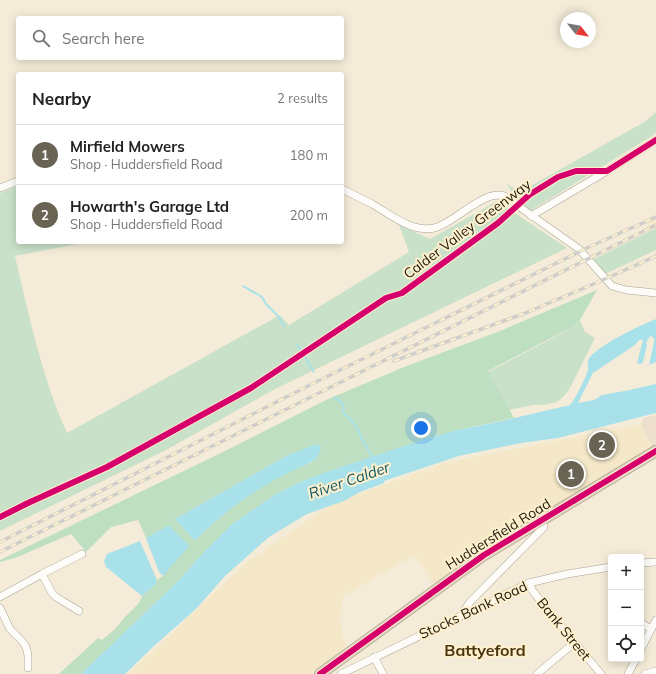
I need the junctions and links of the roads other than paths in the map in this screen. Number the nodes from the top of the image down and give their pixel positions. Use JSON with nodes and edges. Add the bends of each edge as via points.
{"nodes":[{"id":1,"x":656,"y":140,"type":"edge"},
{"id":2,"x":16,"y":182,"type":"edge"},
{"id":3,"x":0,"y":188,"type":"edge"},
{"id":4,"x":344,"y":190,"type":"edge"},
{"id":5,"x":531,"y":216,"type":"junction"},
{"id":6,"x":656,"y":293,"type":"edge"},
{"id":7,"x":656,"y":451,"type":"edge"},
{"id":8,"x":542,"y":520,"type":"junction"},
{"id":9,"x":82,"y":554,"type":"dead end"},
{"id":10,"x":656,"y":562,"type":"edge"},
{"id":11,"x":644,"y":563,"type":"edge"},
{"id":12,"x":608,"y":567,"type":"edge"},
{"id":13,"x":42,"y":574,"type":"junction"},
{"id":14,"x":529,"y":583,"type":"junction"},
{"id":15,"x":0,"y":596,"type":"edge"},
{"id":16,"x":0,"y":608,"type":"edge"},
{"id":17,"x":79,"y":611,"type":"dead end"},
{"id":18,"x":466,"y":613,"type":"junction"},
{"id":19,"x":656,"y":620,"type":"edge"},
{"id":20,"x":644,"y":625,"type":"edge"},
{"id":21,"x":651,"y":629,"type":"junction"},
{"id":22,"x":574,"y":643,"type":"junction"},
{"id":23,"x":644,"y":643,"type":"edge"},
{"id":24,"x":374,"y":657,"type":"junction"},
{"id":25,"x":635,"y":662,"type":"edge"},
{"id":26,"x":28,"y":668,"type":"dead end"},
{"id":27,"x":656,"y":671,"type":"edge"},
{"id":28,"x":320,"y":674,"type":"edge"},
{"id":29,"x":341,"y":674,"type":"edge"},
{"id":30,"x":384,"y":674,"type":"edge"},
{"id":31,"x":537,"y":674,"type":"edge"},
{"id":32,"x":601,"y":674,"type":"edge"},
{"id":33,"x":629,"y":674,"type":"edge"},
{"id":34,"x":645,"y":674,"type":"edge"}],
"edges":[{"from":1,"to":5,"type":"street"},
{"from":2,"to":3,"type":"street"},
{"from":4,"to":5,"type":"street","via":[[406,224],[420,228],[433,229],[444,225],[479,201],[497,194],[509,197]]},
{"from":5,"to":6,"type":"street","via":[[579,249],[612,286]]},
{"from":7,"to":8,"type":"highway","name":"Huddersfield Road"},
{"from":8,"to":18,"type":"street","via":[[544,527],[470,602],[465,609]]},
{"from":8,"to":28,"type":"highway","name":"Huddersfield Road","via":[[484,555]]},
{"from":9,"to":13,"type":"street"},
{"from":10,"to":11,"type":"street"},
{"from":12,"to":14,"type":"street","name":"Stocks Bank Road"},
{"from":13,"to":15,"type":"street"},
{"from":13,"to":17,"type":"street","via":[[56,598]]},
{"from":14,"to":18,"type":"street","name":"Stocks Bank Road"},
{"from":14,"to":22,"type":"street","name":"Bank Street"},
{"from":16,"to":26,"type":"street","via":[[10,629],[26,647]]},
{"from":18,"to":24,"type":"street","name":"Stocks Bank Road"},
{"from":19,"to":21,"type":"street"},
{"from":20,"to":21,"type":"street"},
{"from":21,"to":23,"type":"street"},
{"from":22,"to":31,"type":"street"},
{"from":22,"to":32,"type":"street","name":"Bank Street"},
{"from":24,"to":29,"type":"street","name":"Stocks Bank Road"},
{"from":24,"to":30,"type":"street"},
{"from":25,"to":33,"type":"street"},
{"from":27,"to":34,"type":"street"}]}
